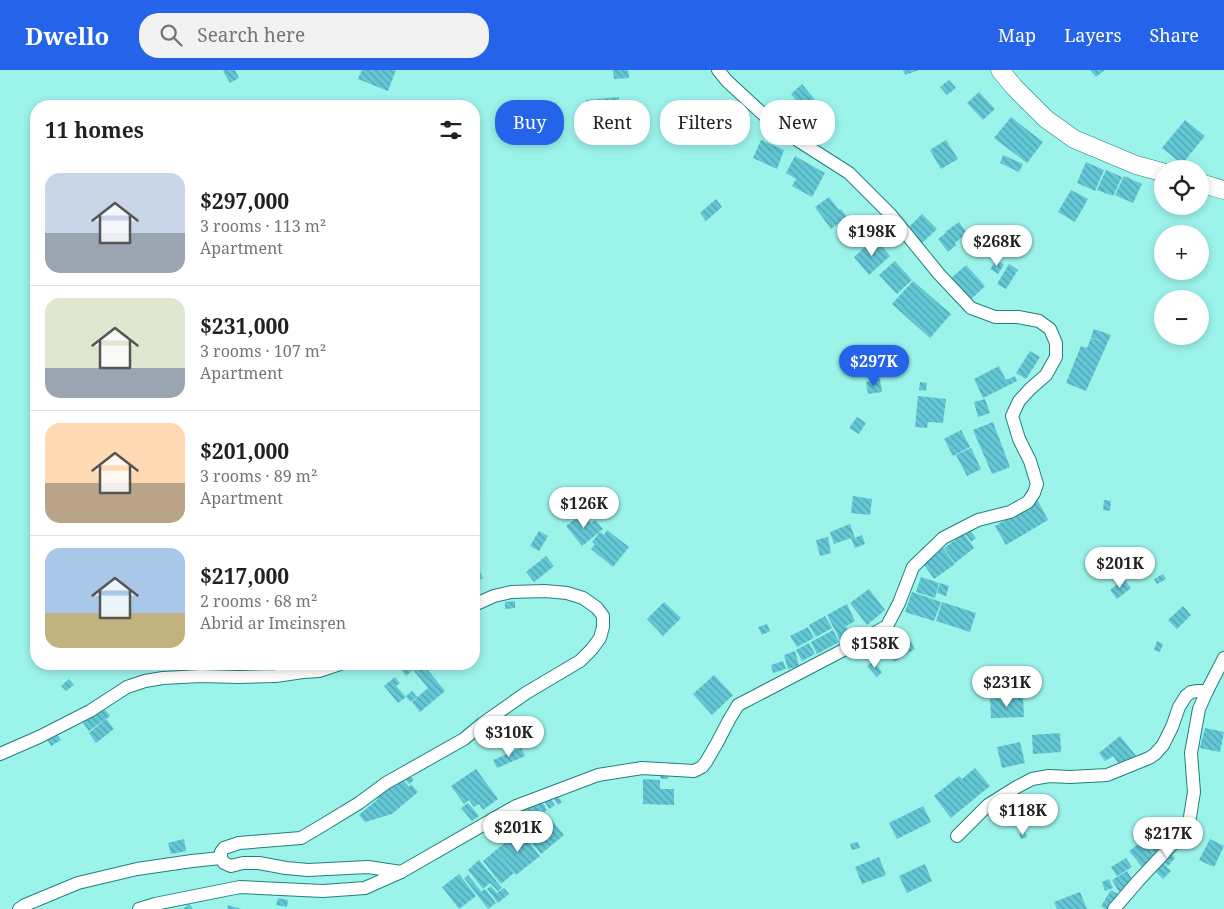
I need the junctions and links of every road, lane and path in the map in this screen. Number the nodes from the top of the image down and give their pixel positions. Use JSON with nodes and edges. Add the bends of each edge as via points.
{"nodes":[{"id":1,"x":718,"y":70,"type":"edge"},
{"id":2,"x":1000,"y":70,"type":"edge"},
{"id":3,"x":1154,"y":170,"type":"edge"},
{"id":4,"x":1209,"y":186,"type":"edge"},
{"id":5,"x":1224,"y":190,"type":"edge"},
{"id":6,"x":480,"y":602,"type":"edge"},
{"id":7,"x":1224,"y":658,"type":"edge"},
{"id":8,"x":322,"y":670,"type":"edge"},
{"id":9,"x":1207,"y":691,"type":"junction"},
{"id":10,"x":0,"y":754,"type":"edge"},
{"id":11,"x":956,"y":836,"type":"dead end"},
{"id":12,"x":221,"y":858,"type":"junction"},
{"id":13,"x":401,"y":872,"type":"junction"},
{"id":14,"x":20,"y":909,"type":"edge"},
{"id":15,"x":138,"y":909,"type":"edge"},
{"id":16,"x":1114,"y":909,"type":"edge"}],
"edges":[{"from":1,"to":13,"type":"street","via":[[777,127],[849,173],[890,214],[971,308],[995,317],[1018,317],[1039,322],[1050,330],[1056,344],[1056,358],[1046,375],[1019,402],[1012,416],[1037,484],[1034,493],[1028,502],[1010,512],[978,520],[943,538],[912,567],[887,626],[738,705],[702,768],[694,771],[642,768],[598,775],[516,806]]},
{"from":2,"to":3,"type":"main road","via":[[1046,119],[1074,139]]},
{"from":4,"to":5,"type":"main road"},
{"from":6,"to":12,"type":"street","via":[[511,592],[567,593],[583,598],[597,608],[603,616],[603,627],[600,638],[580,661],[526,693],[464,739],[386,783],[323,825],[301,838],[239,843],[224,848]]},
{"from":7,"to":9,"type":"street"},
{"from":8,"to":10,"type":"street","via":[[276,676],[192,676],[145,681],[127,687],[90,711]]},
{"from":9,"to":11,"type":"street","via":[[1198,690],[1186,696],[1163,745],[1149,758],[1107,775],[1032,779],[988,805]]},
{"from":9,"to":16,"type":"street","via":[[1199,709],[1191,754],[1194,792],[1189,823]]},
{"from":12,"to":13,"type":"street","via":[[230,866],[259,863],[293,869],[368,867]]},
{"from":12,"to":14,"type":"street","via":[[137,869],[78,883]]},
{"from":13,"to":15,"type":"street","via":[[365,888],[322,891],[240,887]]}]}
